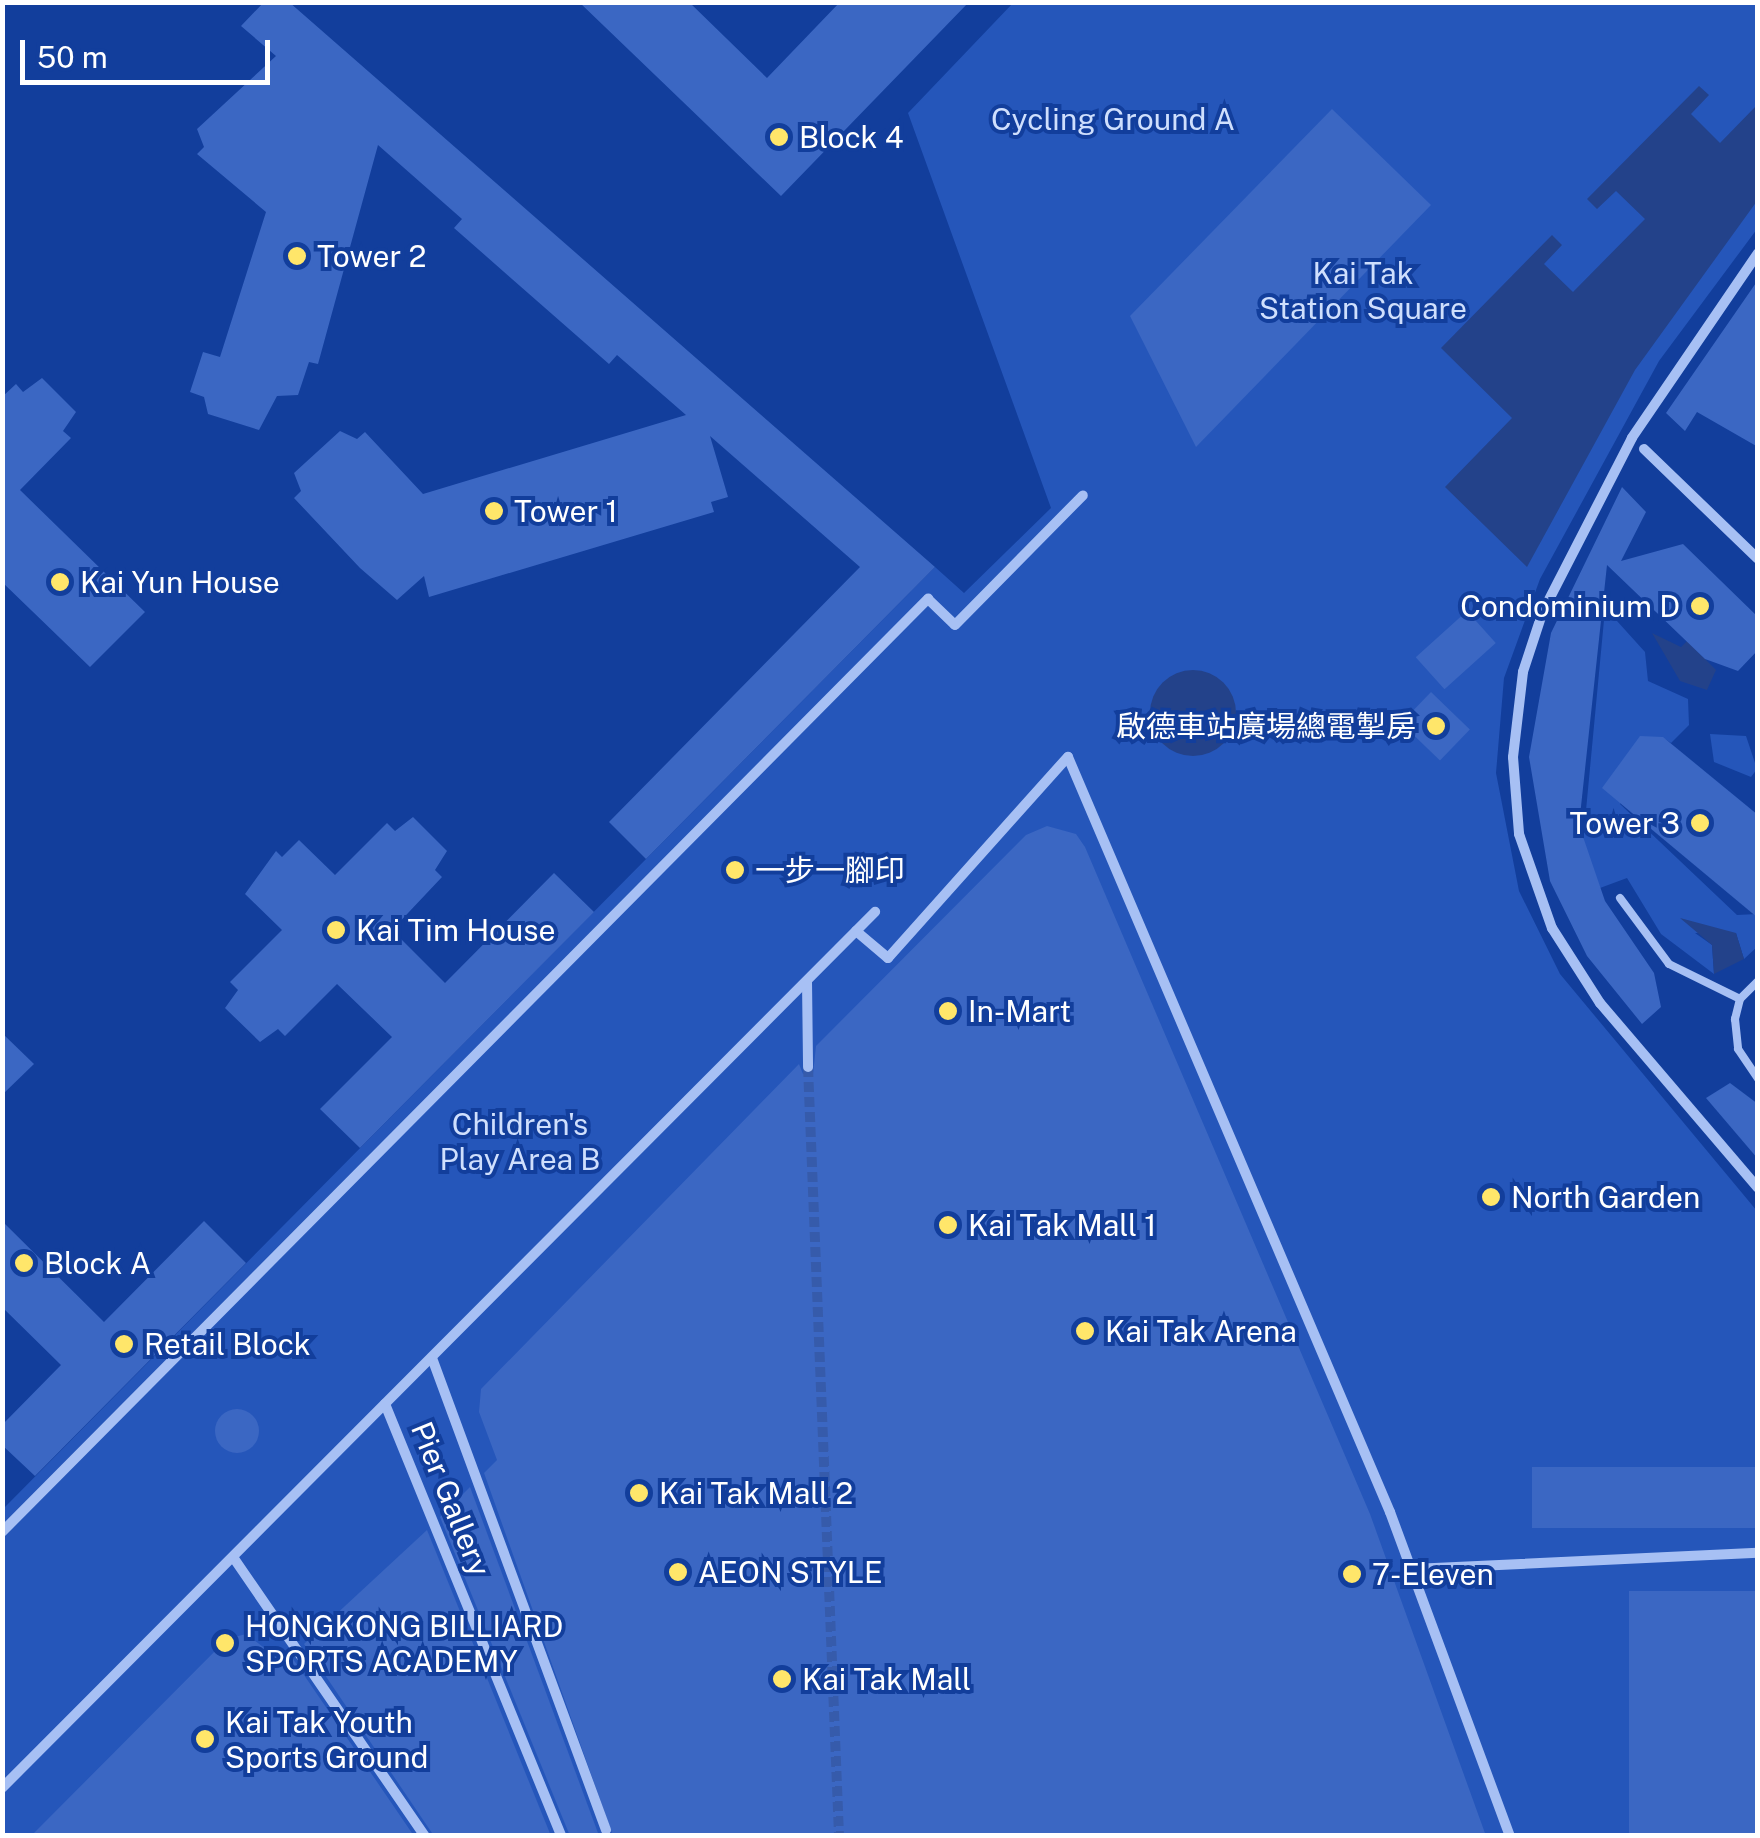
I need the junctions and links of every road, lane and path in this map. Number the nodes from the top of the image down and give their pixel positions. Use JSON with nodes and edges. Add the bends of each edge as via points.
{"nodes":[{"id":1,"x":1758,"y":252,"type":"edge"},
{"id":2,"x":1644,"y":449,"type":"dead end"},
{"id":3,"x":1083,"y":495,"type":"dead end"},
{"id":4,"x":1758,"y":559,"type":"edge"},
{"id":5,"x":1620,"y":898,"type":"dead end"},
{"id":6,"x":875,"y":912,"type":"dead end"},
{"id":7,"x":856,"y":931,"type":"junction"},
{"id":8,"x":1758,"y":981,"type":"edge"},
{"id":9,"x":807,"y":982,"type":"junction"},
{"id":10,"x":1740,"y":999,"type":"junction"},
{"id":11,"x":808,"y":1067,"type":"tunnel mouth"},
{"id":12,"x":1758,"y":1079,"type":"edge"},
{"id":13,"x":1758,"y":1188,"type":"edge"},
{"id":14,"x":432,"y":1358,"type":"junction"},
{"id":15,"x":386,"y":1404,"type":"junction"},
{"id":16,"x":2,"y":1532,"type":"edge"},
{"id":17,"x":1758,"y":1553,"type":"edge"},
{"id":18,"x":233,"y":1557,"type":"junction"},
{"id":19,"x":1413,"y":1569,"type":"junction"},
{"id":20,"x":2,"y":1788,"type":"edge"},
{"id":21,"x":606,"y":1830,"type":"dead end"},
{"id":22,"x":425,"y":1836,"type":"edge"},
{"id":23,"x":561,"y":1836,"type":"edge"},
{"id":24,"x":1510,"y":1836,"type":"edge"}],
"edges":[{"from":1,"to":13,"type":"street","via":[[1632,438],[1543,611],[1522,672],[1513,757],[1522,844],[1559,941],[1600,1003]]},
{"from":2,"to":4,"type":"street"},
{"from":3,"to":16,"type":"street","via":[[955,625],[928,599]]},
{"from":5,"to":10,"type":"lane","via":[[1669,964]]},
{"from":6,"to":7,"type":"street"},
{"from":7,"to":9,"type":"street"},
{"from":7,"to":19,"type":"street","via":[[888,958],[1068,756]]},
{"from":8,"to":10,"type":"lane"},
{"from":9,"to":11,"type":"street"},
{"from":9,"to":14,"type":"street"},
{"from":10,"to":12,"type":"lane","via":[[1738,1049]]},
{"from":14,"to":15,"type":"street"},
{"from":14,"to":21,"type":"street"},
{"from":15,"to":18,"type":"street"},
{"from":15,"to":23,"type":"street","name":"Pier Gallery"},
{"from":17,"to":19,"type":"street"},
{"from":18,"to":20,"type":"street"},
{"from":18,"to":22,"type":"street"},
{"from":19,"to":24,"type":"street"}]}
